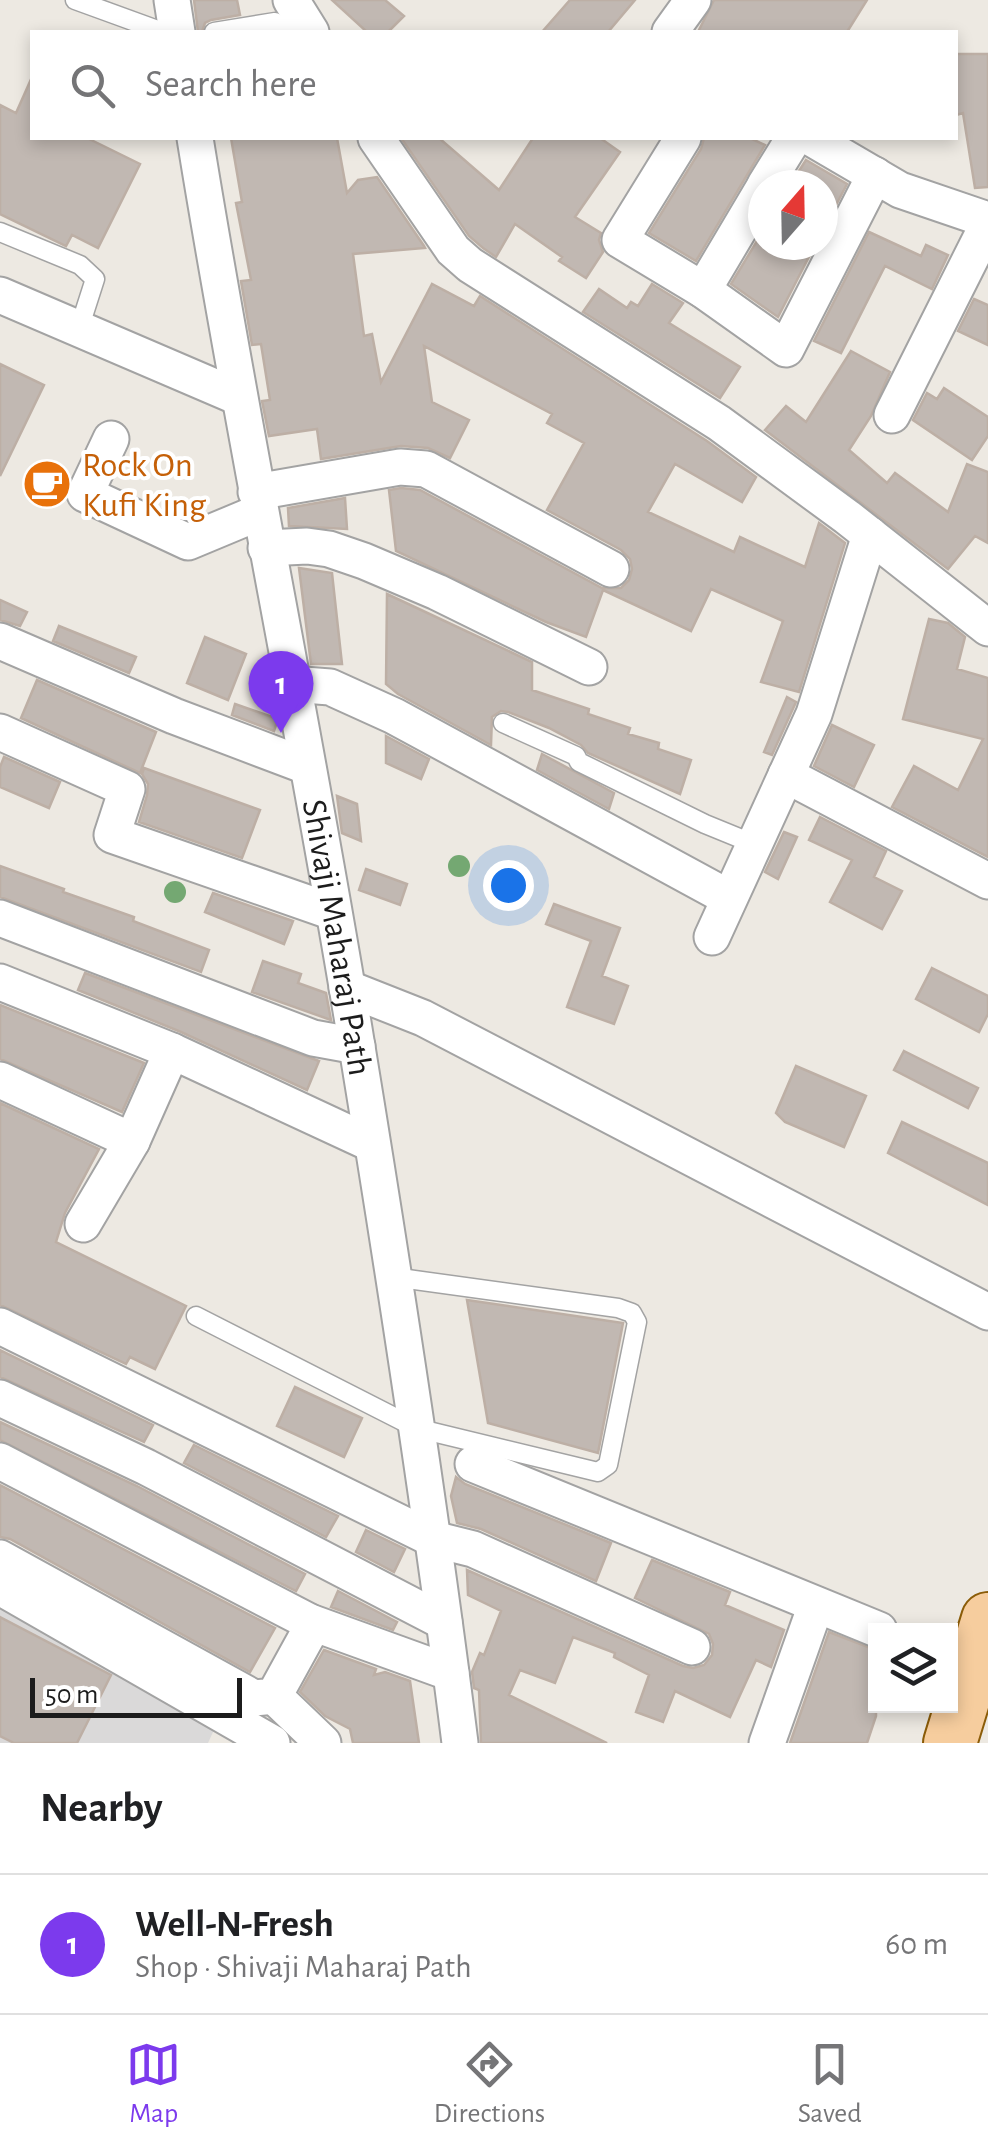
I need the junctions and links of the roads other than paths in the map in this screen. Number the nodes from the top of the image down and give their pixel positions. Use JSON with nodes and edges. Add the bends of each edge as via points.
{"nodes":[{"id":1,"x":75,"y":0,"type":"edge"},
{"id":2,"x":172,"y":0,"type":"edge"},
{"id":3,"x":291,"y":0,"type":"edge"},
{"id":4,"x":693,"y":0,"type":"edge"},
{"id":5,"x":158,"y":30,"type":"edge"},
{"id":6,"x":178,"y":30,"type":"edge"},
{"id":7,"x":226,"y":30,"type":"edge"},
{"id":8,"x":285,"y":30,"type":"edge"},
{"id":9,"x":310,"y":30,"type":"edge"},
{"id":10,"x":671,"y":30,"type":"edge"},
{"id":11,"x":195,"y":140,"type":"edge"},
{"id":12,"x":377,"y":140,"type":"edge"},
{"id":13,"x":682,"y":140,"type":"edge"},
{"id":14,"x":793,"y":140,"type":"edge"},
{"id":15,"x":813,"y":140,"type":"edge"},
{"id":16,"x":774,"y":170,"type":"edge"},
{"id":17,"x":874,"y":175,"type":"junction"},
{"id":18,"x":748,"y":214,"type":"edge"},
{"id":19,"x":988,"y":222,"type":"edge"},
{"id":20,"x":0,"y":232,"type":"edge"},
{"id":21,"x":703,"y":290,"type":"junction"},
{"id":22,"x":0,"y":295,"type":"edge"},
{"id":23,"x":79,"y":329,"type":"junction"},
{"id":24,"x":238,"y":397,"type":"junction"},
{"id":25,"x":892,"y":415,"type":"dead end"},
{"id":26,"x":111,"y":439,"type":"dead end"},
{"id":27,"x":258,"y":502,"type":"junction"},
{"id":28,"x":870,"y":536,"type":"junction"},
{"id":29,"x":266,"y":548,"type":"junction"},
{"id":30,"x":611,"y":569,"type":"dead end"},
{"id":31,"x":988,"y":628,"type":"edge"},
{"id":32,"x":0,"y":641,"type":"edge"},
{"id":33,"x":589,"y":667,"type":"dead end"},
{"id":34,"x":291,"y":684,"type":"junction"},
{"id":35,"x":503,"y":723,"type":"dead end"},
{"id":36,"x":0,"y":732,"type":"edge"},
{"id":37,"x":306,"y":766,"type":"junction"},
{"id":38,"x":786,"y":775,"type":"junction"},
{"id":39,"x":754,"y":844,"type":"junction"},
{"id":40,"x":988,"y":881,"type":"edge"},
{"id":41,"x":729,"y":898,"type":"junction"},
{"id":42,"x":333,"y":912,"type":"junction"},
{"id":43,"x":0,"y":918,"type":"edge"},
{"id":44,"x":712,"y":938,"type":"dead end"},
{"id":45,"x":0,"y":982,"type":"edge"},
{"id":46,"x":347,"y":988,"type":"junction"},
{"id":47,"x":357,"y":1046,"type":"junction"},
{"id":48,"x":172,"y":1051,"type":"junction"},
{"id":49,"x":0,"y":1080,"type":"edge"},
{"id":50,"x":132,"y":1141,"type":"junction"},
{"id":51,"x":372,"y":1144,"type":"junction"},
{"id":52,"x":83,"y":1224,"type":"dead end"},
{"id":53,"x":392,"y":1278,"type":"junction"},
{"id":54,"x":988,"y":1312,"type":"edge"},
{"id":55,"x":196,"y":1316,"type":"dead end"},
{"id":56,"x":0,"y":1326,"type":"edge"},
{"id":57,"x":0,"y":1398,"type":"edge"},
{"id":58,"x":416,"y":1428,"type":"junction"},
{"id":59,"x":0,"y":1461,"type":"edge"},
{"id":60,"x":473,"y":1464,"type":"dead end"},
{"id":61,"x":433,"y":1539,"type":"junction"},
{"id":62,"x":0,"y":1558,"type":"edge"},
{"id":63,"x":0,"y":1588,"type":"edge"},
{"id":64,"x":816,"y":1605,"type":"junction"},
{"id":65,"x":988,"y":1619,"type":"edge"},
{"id":66,"x":310,"y":1622,"type":"junction"},
{"id":67,"x":444,"y":1622,"type":"junction"},
{"id":68,"x":868,"y":1626,"type":"edge"},
{"id":69,"x":692,"y":1647,"type":"dead end"},
{"id":70,"x":962,"y":1664,"type":"edge"},
{"id":71,"x":451,"y":1673,"type":"junction"},
{"id":72,"x":274,"y":1696,"type":"junction"},
{"id":73,"x":272,"y":1743,"type":"edge"},
{"id":74,"x":323,"y":1743,"type":"edge"},
{"id":75,"x":460,"y":1743,"type":"edge"},
{"id":76,"x":766,"y":1743,"type":"edge"},
{"id":77,"x":950,"y":1743,"type":"edge"}],
"edges":[{"from":1,"to":5,"type":"lane"},
{"from":2,"to":6,"type":"street"},
{"from":3,"to":9,"type":"street"},
{"from":4,"to":10,"type":"street"},
{"from":7,"to":8,"type":"lane","via":[[275,22]]},
{"from":11,"to":24,"type":"street","name":"Shivaji Maharaj Path"},
{"from":12,"to":28,"type":"street","via":[[470,265],[720,422]]},
{"from":13,"to":21,"type":"street","via":[[620,240]]},
{"from":14,"to":16,"type":"street"},
{"from":15,"to":17,"type":"street"},
{"from":17,"to":19,"type":"street"},
{"from":17,"to":21,"type":"street","via":[[786,349]]},
{"from":18,"to":21,"type":"street"},
{"from":19,"to":25,"type":"street"},
{"from":20,"to":23,"type":"lane","via":[[80,265],[94,279]]},
{"from":22,"to":23,"type":"street"},
{"from":23,"to":24,"type":"street"},
{"from":24,"to":27,"type":"street","name":"Shivaji Maharaj Path"},
{"from":26,"to":27,"type":"street","via":[[84,494],[188,542]]},
{"from":27,"to":29,"type":"street","name":"Shivaji Maharaj Path"},
{"from":27,"to":30,"type":"street","via":[[400,467],[426,469]]},
{"from":28,"to":31,"type":"street"},
{"from":28,"to":38,"type":"street","via":[[814,714]]},
{"from":29,"to":33,"type":"street","via":[[307,546],[364,561]]},
{"from":29,"to":34,"type":"street","name":"Shivaji Maharaj Path"},
{"from":32,"to":37,"type":"street"},
{"from":34,"to":37,"type":"street","name":"Shivaji Maharaj Path"},
{"from":34,"to":41,"type":"street","via":[[330,687],[394,716]]},
{"from":35,"to":39,"type":"lane"},
{"from":36,"to":42,"type":"street","via":[[127,789],[112,835]]},
{"from":37,"to":42,"type":"street","name":"Shivaji Maharaj Path"},
{"from":38,"to":39,"type":"street"},
{"from":38,"to":40,"type":"street"},
{"from":39,"to":41,"type":"street"},
{"from":41,"to":44,"type":"street"},
{"from":42,"to":46,"type":"street","name":"Shivaji Maharaj Path"},
{"from":43,"to":47,"type":"street","via":[[313,1038]]},
{"from":45,"to":48,"type":"street"},
{"from":46,"to":47,"type":"street","name":"Shivaji Maharaj Path"},
{"from":46,"to":54,"type":"street","via":[[422,1018]]},
{"from":47,"to":51,"type":"street","name":"Shivaji Maharaj Path"},
{"from":48,"to":50,"type":"street"},
{"from":48,"to":51,"type":"street"},
{"from":49,"to":50,"type":"street"},
{"from":50,"to":52,"type":"street"},
{"from":51,"to":53,"type":"street","name":"Shivaji Maharaj Path"},
{"from":53,"to":58,"type":"street","name":"Shivaji Maharaj Path"},
{"from":53,"to":58,"type":"lane","via":[[618,1308],[638,1322],[611,1456],[598,1472]]},
{"from":55,"to":58,"type":"lane"},
{"from":56,"to":61,"type":"street"},
{"from":57,"to":67,"type":"street"},
{"from":58,"to":61,"type":"street","name":"Shivaji Maharaj Path"},
{"from":59,"to":66,"type":"street"},
{"from":60,"to":64,"type":"street"},
{"from":61,"to":67,"type":"street","name":"Shivaji Maharaj Path"},
{"from":61,"to":69,"type":"street","via":[[473,1548]]},
{"from":62,"to":72,"type":"street","via":[[254,1698]]},
{"from":63,"to":73,"type":"street"},
{"from":64,"to":68,"type":"street"},
{"from":64,"to":76,"type":"street"},
{"from":65,"to":70,"type":"main road"},
{"from":66,"to":71,"type":"street"},
{"from":66,"to":72,"type":"street"},
{"from":67,"to":71,"type":"street","name":"Shivaji Maharaj Path"},
{"from":70,"to":77,"type":"main road"},
{"from":71,"to":75,"type":"street","name":"Shivaji Maharaj Path"},
{"from":72,"to":74,"type":"street"}]}
